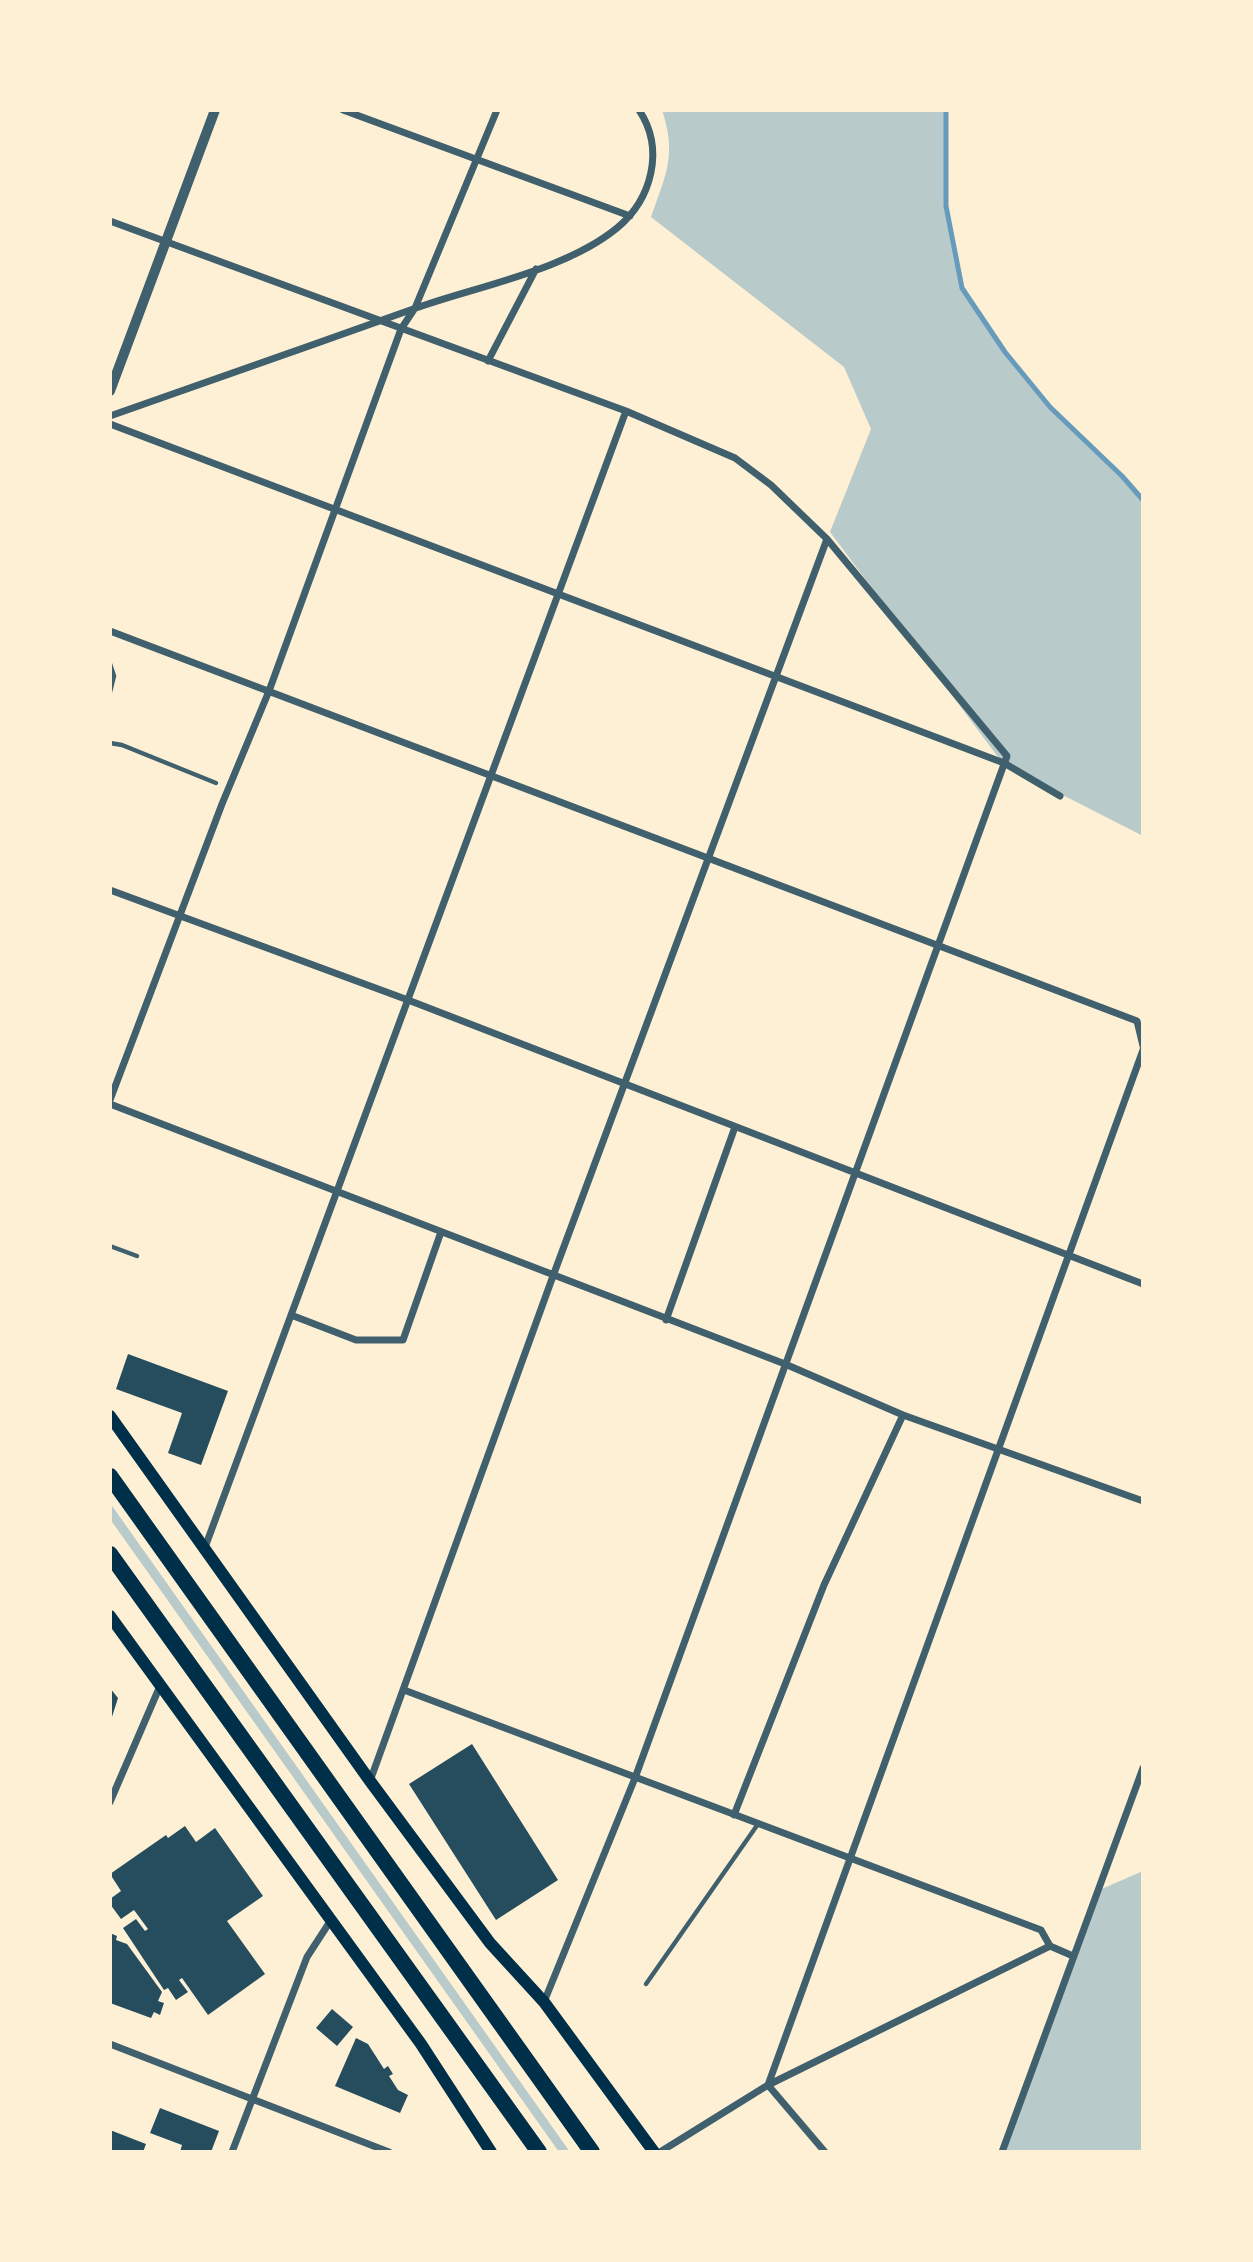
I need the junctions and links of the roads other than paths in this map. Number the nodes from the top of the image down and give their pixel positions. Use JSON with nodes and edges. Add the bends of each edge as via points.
{"nodes":[{"id":1,"x":215,"y":110,"type":"edge"},
{"id":2,"x":343,"y":110,"type":"edge"},
{"id":3,"x":497,"y":110,"type":"edge"},
{"id":4,"x":639,"y":110,"type":"edge"},
{"id":5,"x":475,"y":160,"type":"junction"},
{"id":6,"x":630,"y":216,"type":"junction"},
{"id":7,"x":110,"y":221,"type":"edge"},
{"id":8,"x":166,"y":241,"type":"junction"},
{"id":9,"x":536,"y":268,"type":"junction"},
{"id":10,"x":415,"y":308,"type":"junction"},
{"id":11,"x":380,"y":322,"type":"junction"},
{"id":12,"x":401,"y":328,"type":"junction"},
{"id":13,"x":488,"y":361,"type":"junction"},
{"id":14,"x":110,"y":391,"type":"edge"},
{"id":15,"x":626,"y":411,"type":"junction"},
{"id":16,"x":110,"y":416,"type":"edge"},
{"id":17,"x":110,"y":424,"type":"edge"},
{"id":18,"x":334,"y":510,"type":"junction"},
{"id":19,"x":827,"y":539,"type":"junction"},
{"id":20,"x":558,"y":594,"type":"junction"},
{"id":21,"x":110,"y":631,"type":"edge"},
{"id":22,"x":110,"y":664,"type":"edge"},
{"id":23,"x":775,"y":675,"type":"junction"},
{"id":24,"x":269,"y":691,"type":"junction"},
{"id":25,"x":110,"y":692,"type":"edge"},
{"id":26,"x":110,"y":743,"type":"edge"},
{"id":27,"x":1004,"y":763,"type":"junction"},
{"id":28,"x":491,"y":775,"type":"junction"},
{"id":29,"x":216,"y":783,"type":"dead end"},
{"id":30,"x":1060,"y":796,"type":"dead end"},
{"id":31,"x":707,"y":857,"type":"junction"},
{"id":32,"x":110,"y":890,"type":"edge"},
{"id":33,"x":179,"y":916,"type":"junction"},
{"id":34,"x":938,"y":945,"type":"junction"},
{"id":35,"x":408,"y":1000,"type":"junction"},
{"id":36,"x":1143,"y":1048,"type":"edge"},
{"id":37,"x":625,"y":1083,"type":"junction"},
{"id":38,"x":110,"y":1102,"type":"edge"},
{"id":39,"x":735,"y":1127,"type":"junction"},
{"id":40,"x":853,"y":1173,"type":"junction"},
{"id":41,"x":338,"y":1189,"type":"junction"},
{"id":42,"x":441,"y":1232,"type":"junction"},
{"id":43,"x":110,"y":1246,"type":"edge"},
{"id":44,"x":1068,"y":1253,"type":"junction"},
{"id":45,"x":136,"y":1256,"type":"dead end"},
{"id":46,"x":553,"y":1276,"type":"junction"},
{"id":47,"x":1143,"y":1284,"type":"edge"},
{"id":48,"x":291,"y":1315,"type":"junction"},
{"id":49,"x":666,"y":1320,"type":"junction"},
{"id":50,"x":785,"y":1364,"type":"junction"},
{"id":51,"x":903,"y":1415,"type":"junction"},
{"id":52,"x":110,"y":1416,"type":"edge"},
{"id":53,"x":997,"y":1448,"type":"junction"},
{"id":54,"x":110,"y":1476,"type":"edge"},
{"id":55,"x":1143,"y":1501,"type":"edge"},
{"id":56,"x":204,"y":1550,"type":"junction"},
{"id":57,"x":110,"y":1554,"type":"edge"},
{"id":58,"x":110,"y":1616,"type":"edge"},
{"id":59,"x":160,"y":1686,"type":"junction"},
{"id":60,"x":404,"y":1690,"type":"junction"},
{"id":61,"x":1143,"y":1768,"type":"edge"},
{"id":62,"x":635,"y":1778,"type":"junction"},
{"id":63,"x":370,"y":1781,"type":"junction"},
{"id":64,"x":110,"y":1802,"type":"edge"},
{"id":65,"x":734,"y":1815,"type":"junction"},
{"id":66,"x":758,"y":1824,"type":"junction"},
{"id":67,"x":848,"y":1859,"type":"junction"},
{"id":68,"x":331,"y":1920,"type":"junction"},
{"id":69,"x":1051,"y":1947,"type":"junction"},
{"id":70,"x":1073,"y":1956,"type":"junction"},
{"id":71,"x":646,"y":1984,"type":"dead end"},
{"id":72,"x":544,"y":2002,"type":"junction"},
{"id":73,"x":110,"y":2044,"type":"edge"},
{"id":74,"x":768,"y":2085,"type":"junction"},
{"id":75,"x":253,"y":2097,"type":"junction"},
{"id":76,"x":232,"y":2152,"type":"edge"},
{"id":77,"x":389,"y":2152,"type":"edge"},
{"id":78,"x":491,"y":2152,"type":"edge"},
{"id":79,"x":539,"y":2152,"type":"edge"},
{"id":80,"x":592,"y":2152,"type":"edge"},
{"id":81,"x":654,"y":2152,"type":"edge"},
{"id":82,"x":660,"y":2152,"type":"edge"},
{"id":83,"x":825,"y":2152,"type":"edge"},
{"id":84,"x":1002,"y":2152,"type":"edge"}],
"edges":[{"from":1,"to":8,"type":"street"},
{"from":2,"to":5,"type":"street"},
{"from":3,"to":5,"type":"street"},
{"from":4,"to":6,"type":"street","via":[[649,127],[653,158],[648,186]]},
{"from":5,"to":6,"type":"street"},
{"from":5,"to":10,"type":"street"},
{"from":6,"to":9,"type":"street","via":[[608,235]]},
{"from":7,"to":8,"type":"street"},
{"from":8,"to":11,"type":"street"},
{"from":8,"to":14,"type":"street"},
{"from":9,"to":10,"type":"street"},
{"from":9,"to":13,"type":"street"},
{"from":10,"to":11,"type":"street"},
{"from":10,"to":12,"type":"street"},
{"from":11,"to":12,"type":"street"},
{"from":11,"to":16,"type":"street"},
{"from":12,"to":13,"type":"street"},
{"from":12,"to":18,"type":"street"},
{"from":13,"to":15,"type":"street"},
{"from":15,"to":19,"type":"street","via":[[745,464]]},
{"from":15,"to":20,"type":"street"},
{"from":17,"to":18,"type":"street"},
{"from":18,"to":20,"type":"street"},
{"from":18,"to":24,"type":"street"},
{"from":19,"to":23,"type":"street"},
{"from":19,"to":27,"type":"street","via":[[1007,756]]},
{"from":20,"to":23,"type":"street"},
{"from":20,"to":28,"type":"street"},
{"from":21,"to":24,"type":"street"},
{"from":22,"to":25,"type":"lane","via":[[114,676]]},
{"from":23,"to":27,"type":"street"},
{"from":23,"to":31,"type":"street"},
{"from":24,"to":28,"type":"street"},
{"from":24,"to":33,"type":"street"},
{"from":26,"to":29,"type":"lane"},
{"from":27,"to":30,"type":"street"},
{"from":27,"to":34,"type":"street"},
{"from":28,"to":31,"type":"street"},
{"from":28,"to":35,"type":"street"},
{"from":31,"to":34,"type":"street"},
{"from":31,"to":37,"type":"street"},
{"from":32,"to":33,"type":"street"},
{"from":33,"to":35,"type":"street"},
{"from":33,"to":38,"type":"street"},
{"from":34,"to":36,"type":"street","via":[[1137,1021]]},
{"from":34,"to":40,"type":"street"},
{"from":35,"to":37,"type":"street"},
{"from":35,"to":41,"type":"street"},
{"from":36,"to":44,"type":"street"},
{"from":37,"to":39,"type":"street"},
{"from":37,"to":46,"type":"street"},
{"from":38,"to":41,"type":"street"},
{"from":39,"to":40,"type":"street"},
{"from":39,"to":49,"type":"street"},
{"from":40,"to":44,"type":"street"},
{"from":40,"to":50,"type":"street"},
{"from":41,"to":42,"type":"street"},
{"from":41,"to":48,"type":"street"},
{"from":42,"to":46,"type":"street"},
{"from":42,"to":48,"type":"street","via":[[403,1340],[356,1340]]},
{"from":43,"to":45,"type":"lane"},
{"from":44,"to":47,"type":"street"},
{"from":44,"to":53,"type":"street"},
{"from":46,"to":49,"type":"street"},
{"from":46,"to":60,"type":"street"},
{"from":48,"to":56,"type":"street"},
{"from":49,"to":50,"type":"street"},
{"from":50,"to":51,"type":"street"},
{"from":50,"to":62,"type":"street"},
{"from":51,"to":53,"type":"street"},
{"from":51,"to":65,"type":"street","via":[[824,1585]]},
{"from":52,"to":56,"type":"main road"},
{"from":53,"to":55,"type":"street"},
{"from":53,"to":67,"type":"street"},
{"from":54,"to":80,"type":"highway"},
{"from":56,"to":63,"type":"main road"},
{"from":57,"to":79,"type":"highway"},
{"from":58,"to":59,"type":"main road"},
{"from":59,"to":64,"type":"street"},
{"from":59,"to":68,"type":"main road"},
{"from":60,"to":62,"type":"street"},
{"from":60,"to":63,"type":"street"},
{"from":61,"to":70,"type":"street"},
{"from":62,"to":65,"type":"street"},
{"from":62,"to":72,"type":"street"},
{"from":63,"to":72,"type":"main road","via":[[490,1943]]},
{"from":65,"to":66,"type":"street"},
{"from":66,"to":67,"type":"street"},
{"from":66,"to":71,"type":"lane"},
{"from":67,"to":69,"type":"street","via":[[1041,1930]]},
{"from":67,"to":74,"type":"street"},
{"from":68,"to":75,"type":"street","via":[[307,1957]]},
{"from":68,"to":78,"type":"main road"},
{"from":69,"to":70,"type":"street"},
{"from":69,"to":74,"type":"street"},
{"from":70,"to":84,"type":"street"},
{"from":72,"to":81,"type":"main road"},
{"from":73,"to":75,"type":"street"},
{"from":74,"to":82,"type":"street"},
{"from":74,"to":83,"type":"street"},
{"from":75,"to":76,"type":"street"},
{"from":75,"to":77,"type":"street"}]}
